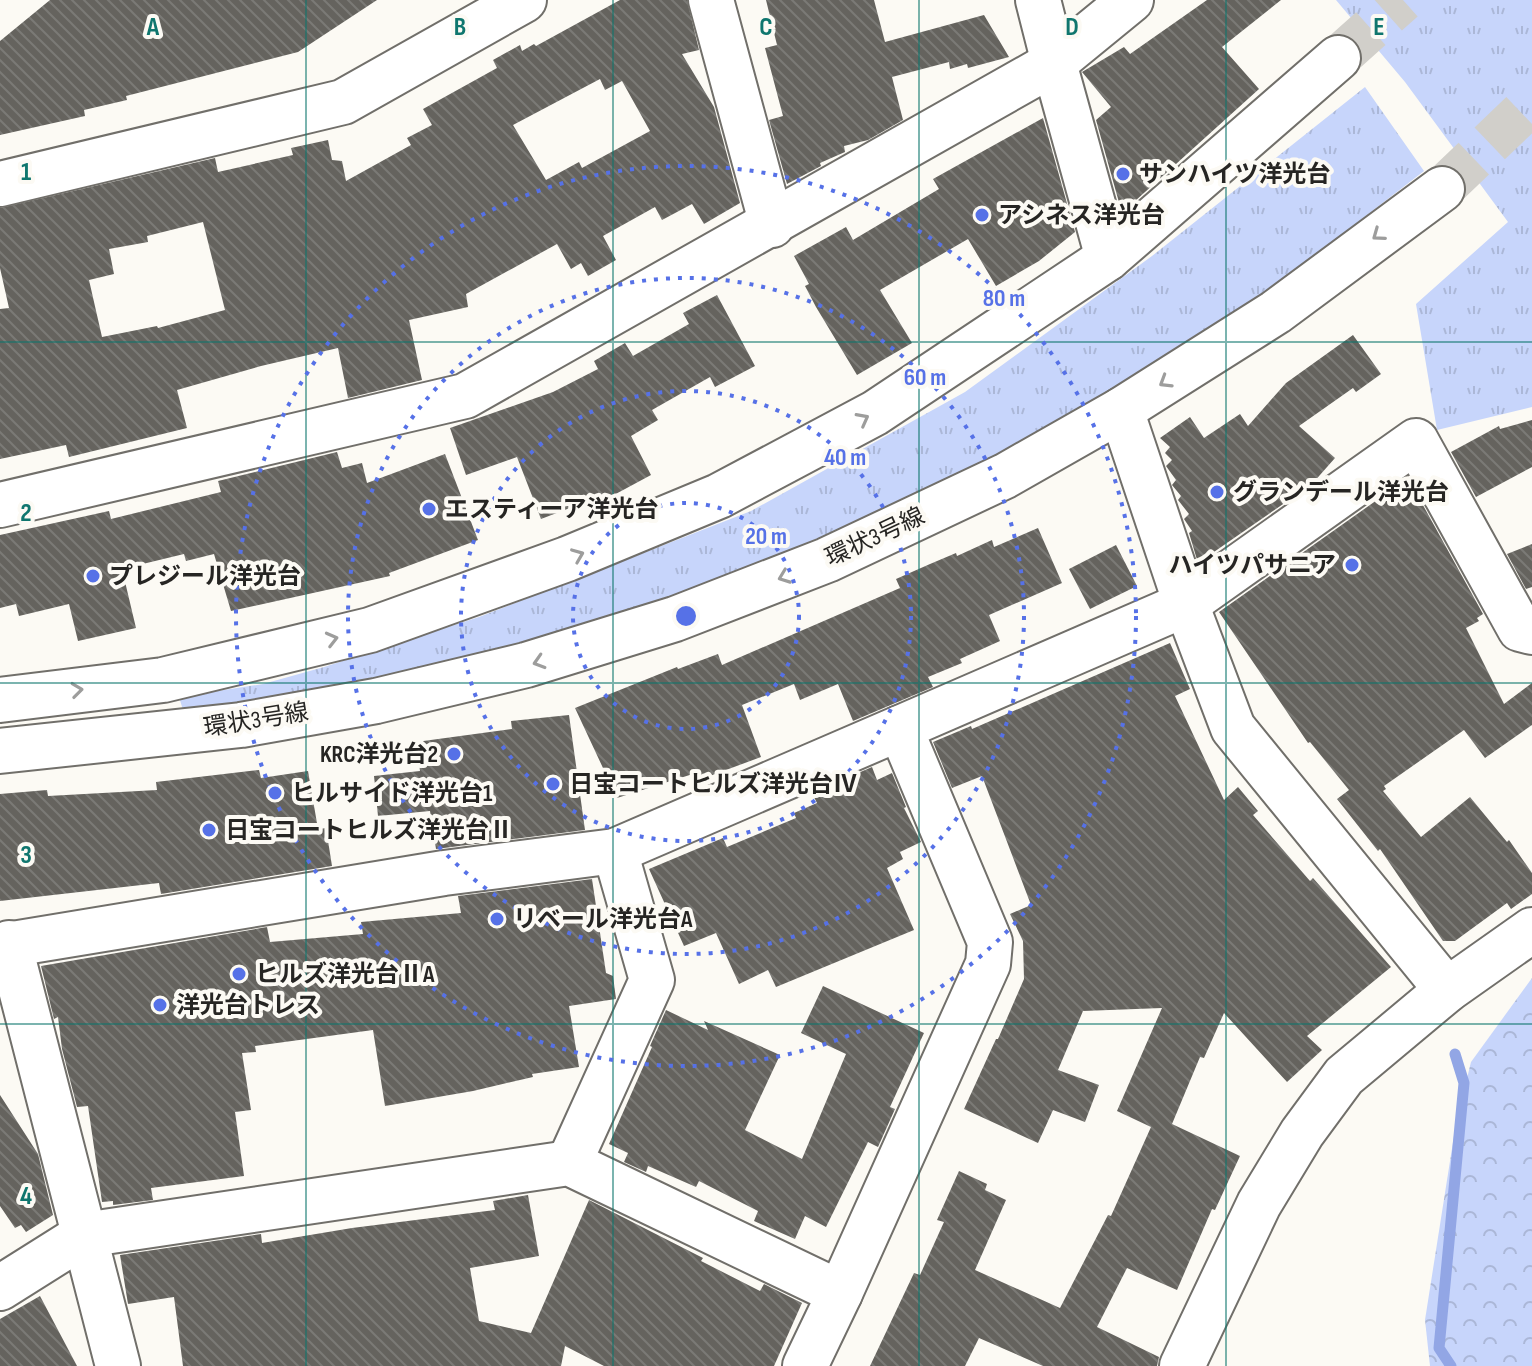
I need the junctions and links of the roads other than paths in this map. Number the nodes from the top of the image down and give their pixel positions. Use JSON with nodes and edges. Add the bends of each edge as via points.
{"nodes":[{"id":1,"x":524,"y":0,"type":"edge"},
{"id":2,"x":711,"y":0,"type":"edge"},
{"id":3,"x":1038,"y":0,"type":"edge"},
{"id":4,"x":1131,"y":0,"type":"edge"},
{"id":5,"x":1338,"y":58,"type":"tunnel mouth"},
{"id":6,"x":1054,"y":63,"type":"junction"},
{"id":7,"x":0,"y":184,"type":"edge"},
{"id":8,"x":1442,"y":189,"type":"tunnel mouth"},
{"id":9,"x":772,"y":225,"type":"junction"},
{"id":10,"x":1108,"y":258,"type":"junction"},
{"id":11,"x":1121,"y":410,"type":"junction"},
{"id":12,"x":0,"y":505,"type":"edge"},
{"id":13,"x":1186,"y":604,"type":"junction"},
{"id":14,"x":1532,"y":632,"type":"edge"},
{"id":15,"x":0,"y":700,"type":"edge"},
{"id":16,"x":900,"y":728,"type":"junction"},
{"id":17,"x":0,"y":751,"type":"edge"},
{"id":18,"x":615,"y":851,"type":"junction"},
{"id":19,"x":1532,"y":930,"type":"edge"},
{"id":20,"x":4,"y":944,"type":"edge"},
{"id":21,"x":1447,"y":990,"type":"junction"},
{"id":22,"x":569,"y":1163,"type":"junction"},
{"id":23,"x":84,"y":1235,"type":"junction"},
{"id":24,"x":0,"y":1288,"type":"edge"},
{"id":25,"x":840,"y":1293,"type":"junction"},
{"id":26,"x":118,"y":1366,"type":"edge"},
{"id":27,"x":805,"y":1366,"type":"edge"},
{"id":28,"x":1182,"y":1366,"type":"edge"}],
"edges":[{"from":1,"to":7,"type":"street","via":[[343,102]]},
{"from":2,"to":9,"type":"street"},
{"from":3,"to":6,"type":"street"},
{"from":4,"to":6,"type":"street"},
{"from":5,"to":10,"type":"street"},
{"from":6,"to":9,"type":"street"},
{"from":6,"to":10,"type":"street"},
{"from":8,"to":11,"type":"street","name":"環状3号線","one_way":true,"via":[[1276,312]]},
{"from":9,"to":12,"type":"street","via":[[465,396]]},
{"from":15,"to":10,"type":"street","one_way":true,"via":[[163,680],[370,630],[567,559],[719,496],[875,413]]},
{"from":11,"to":13,"type":"street"},
{"from":11,"to":17,"type":"street","name":"環状3号線","one_way":true,"via":[[1005,476],[827,560],[675,619],[526,665],[376,701],[241,725]]},
{"from":13,"to":14,"type":"street","via":[[1416,441],[1520,629]]},
{"from":13,"to":16,"type":"street"},
{"from":13,"to":21,"type":"street","via":[[1233,728]]},
{"from":16,"to":18,"type":"street"},
{"from":16,"to":25,"type":"street","via":[[990,942],[988,964]]},
{"from":18,"to":20,"type":"street"},
{"from":18,"to":22,"type":"street","via":[[652,980]]},
{"from":19,"to":21,"type":"street"},
{"from":20,"to":23,"type":"street"},
{"from":21,"to":28,"type":"street","via":[[1344,1076],[1302,1133],[1259,1204]]},
{"from":22,"to":23,"type":"street"},
{"from":22,"to":25,"type":"street"},
{"from":23,"to":24,"type":"street"},
{"from":23,"to":26,"type":"street"},
{"from":25,"to":27,"type":"street"}]}
